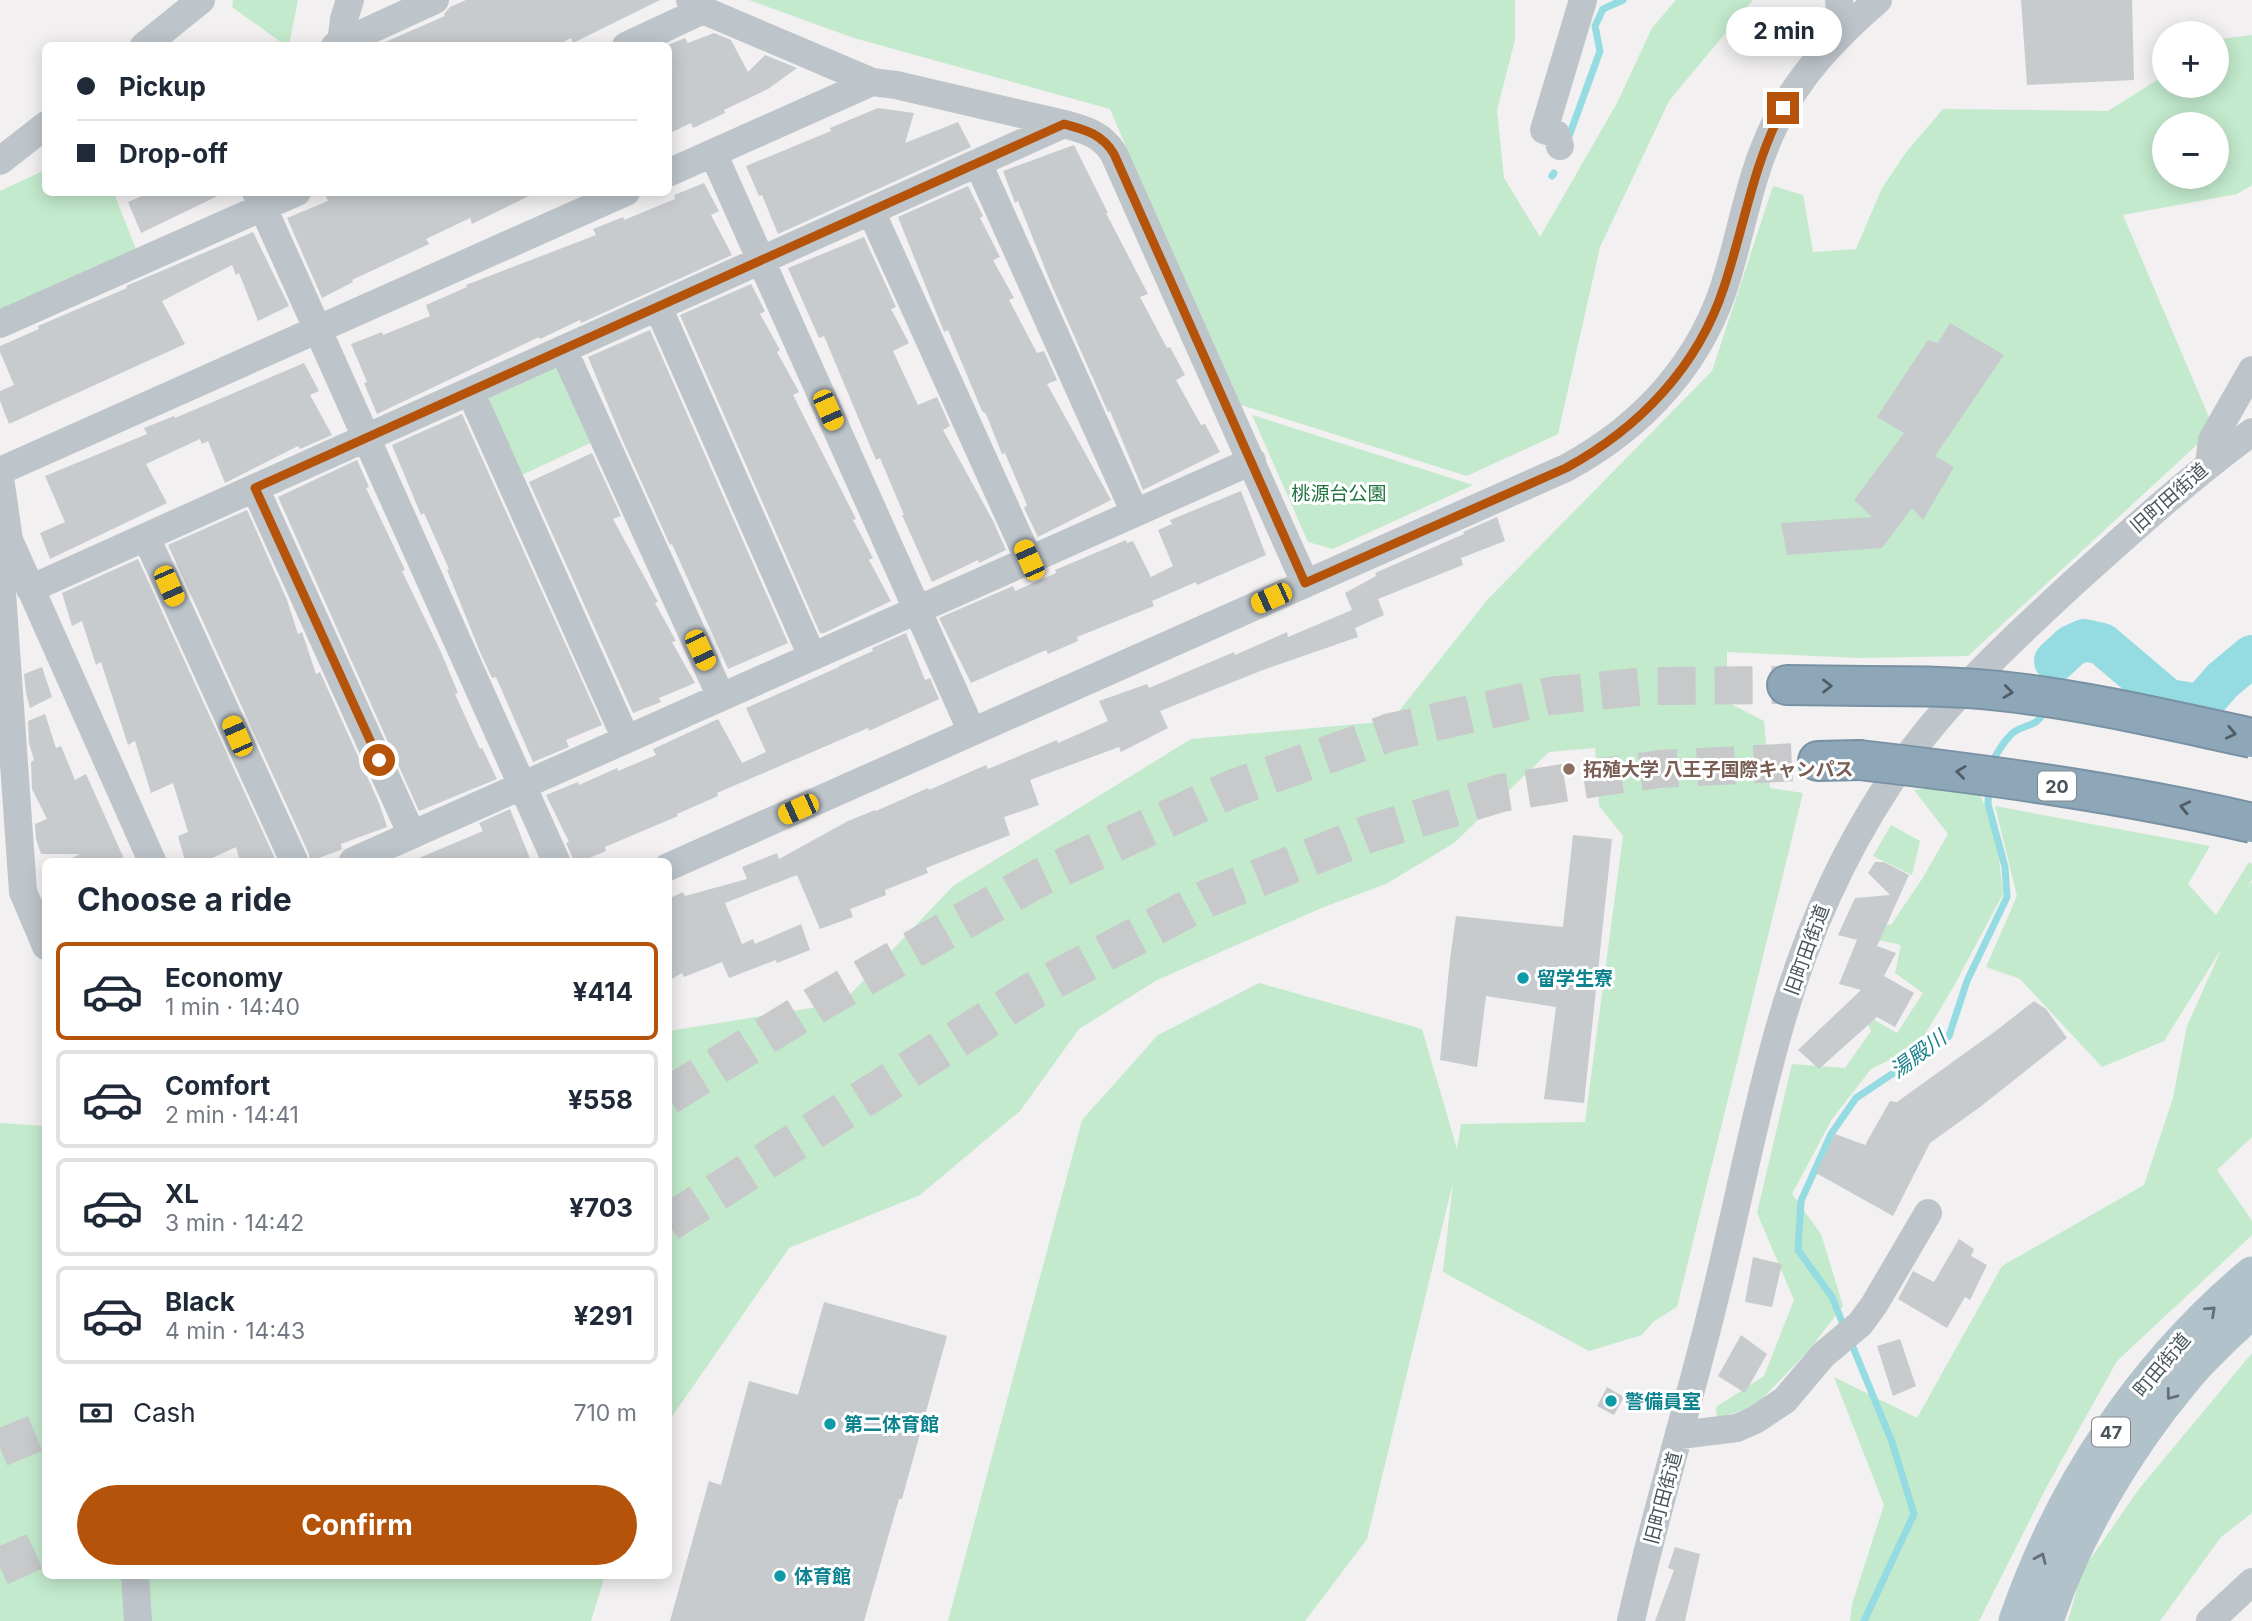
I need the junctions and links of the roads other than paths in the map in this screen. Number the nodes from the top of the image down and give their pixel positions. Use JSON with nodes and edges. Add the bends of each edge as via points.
{"nodes":[{"id":1,"x":201,"y":0,"type":"edge"},
{"id":2,"x":350,"y":0,"type":"edge"},
{"id":3,"x":435,"y":0,"type":"edge"},
{"id":4,"x":1583,"y":0,"type":"edge"},
{"id":5,"x":1839,"y":0,"type":"edge"},
{"id":6,"x":1878,"y":0,"type":"edge"},
{"id":7,"x":696,"y":5,"type":"edge"},
{"id":8,"x":1842,"y":32,"type":"junction"},
{"id":9,"x":149,"y":42,"type":"edge"},
{"id":10,"x":338,"y":42,"type":"edge"},
{"id":11,"x":342,"y":42,"type":"edge"},
{"id":12,"x":633,"y":42,"type":"edge"},
{"id":13,"x":872,"y":82,"type":"junction"},
{"id":14,"x":1064,"y":124,"type":"junction"},
{"id":15,"x":42,"y":128,"type":"edge"},
{"id":16,"x":1560,"y":146,"type":"dead end"},
{"id":17,"x":713,"y":153,"type":"junction"},
{"id":18,"x":0,"y":162,"type":"edge"},
{"id":19,"x":978,"y":163,"type":"junction"},
{"id":20,"x":672,"y":171,"type":"edge"},
{"id":21,"x":278,"y":196,"type":"edge"},
{"id":22,"x":613,"y":196,"type":"edge"},
{"id":23,"x":260,"y":200,"type":"edge"},
{"id":24,"x":872,"y":211,"type":"junction"},
{"id":25,"x":761,"y":260,"type":"junction"},
{"id":26,"x":658,"y":307,"type":"junction"},
{"id":27,"x":0,"y":324,"type":"edge"},
{"id":28,"x":318,"y":329,"type":"junction"},
{"id":29,"x":563,"y":349,"type":"junction"},
{"id":30,"x":2252,"y":370,"type":"edge"},
{"id":31,"x":470,"y":391,"type":"junction"},
{"id":32,"x":2252,"y":432,"type":"edge"},
{"id":33,"x":367,"y":438,"type":"junction"},
{"id":34,"x":1252,"y":461,"type":"junction"},
{"id":35,"x":2209,"y":464,"type":"junction"},
{"id":36,"x":0,"y":471,"type":"edge"},
{"id":37,"x":0,"y":478,"type":"edge"},
{"id":38,"x":255,"y":488,"type":"junction"},
{"id":39,"x":1135,"y":513,"type":"junction"},
{"id":40,"x":146,"y":537,"type":"junction"},
{"id":41,"x":9,"y":540,"type":"junction"},
{"id":42,"x":1029,"y":560,"type":"junction"},
{"id":43,"x":1305,"y":583,"type":"junction"},
{"id":44,"x":30,"y":589,"type":"junction"},
{"id":45,"x":916,"y":610,"type":"junction"},
{"id":46,"x":812,"y":656,"type":"junction"},
{"id":47,"x":1787,"y":685,"type":"tunnel mouth"},
{"id":48,"x":721,"y":697,"type":"junction"},
{"id":49,"x":972,"y":732,"type":"junction"},
{"id":50,"x":2252,"y":738,"type":"edge"},
{"id":51,"x":626,"y":739,"type":"junction"},
{"id":52,"x":1818,"y":761,"type":"tunnel mouth"},
{"id":53,"x":522,"y":785,"type":"junction"},
{"id":54,"x":2252,"y":822,"type":"edge"},
{"id":55,"x":412,"y":835,"type":"junction"},
{"id":56,"x":151,"y":858,"type":"edge"},
{"id":57,"x":293,"y":858,"type":"edge"},
{"id":58,"x":360,"y":858,"type":"edge"},
{"id":59,"x":555,"y":858,"type":"edge"},
{"id":60,"x":672,"y":865,"type":"edge"},
{"id":61,"x":42,"y":937,"type":"edge"},
{"id":62,"x":1928,"y":1213,"type":"dead end"},
{"id":63,"x":2252,"y":1275,"type":"edge"},
{"id":64,"x":2252,"y":1310,"type":"edge"},
{"id":65,"x":1680,"y":1435,"type":"junction"},
{"id":66,"x":135,"y":1579,"type":"edge"},
{"id":67,"x":2252,"y":1582,"type":"edge"},
{"id":68,"x":138,"y":1621,"type":"edge"},
{"id":69,"x":1631,"y":1621,"type":"edge"},
{"id":70,"x":2016,"y":1621,"type":"edge"},
{"id":71,"x":2046,"y":1621,"type":"edge"},
{"id":72,"x":2210,"y":1621,"type":"edge"}],
"edges":[{"from":1,"to":9,"type":"street"},
{"from":2,"to":10,"type":"street"},
{"from":3,"to":11,"type":"street"},
{"from":4,"to":16,"type":"street","via":[[1544,130],[1556,134]]},
{"from":5,"to":8,"type":"street"},
{"from":6,"to":8,"type":"street"},
{"from":7,"to":12,"type":"street"},
{"from":7,"to":13,"type":"street"},
{"from":8,"to":43,"type":"street","via":[[1805,74],[1773,127],[1724,287],[1705,332],[1677,377],[1642,416],[1566,468]]},
{"from":13,"to":14,"type":"street"},
{"from":13,"to":17,"type":"street"},
{"from":14,"to":19,"type":"street"},
{"from":14,"to":34,"type":"street","via":[[1102,138],[1114,154]]},
{"from":15,"to":18,"type":"street"},
{"from":17,"to":20,"type":"street"},
{"from":17,"to":25,"type":"street"},
{"from":19,"to":24,"type":"street"},
{"from":19,"to":39,"type":"street"},
{"from":21,"to":23,"type":"street"},
{"from":22,"to":28,"type":"street"},
{"from":23,"to":27,"type":"street"},
{"from":23,"to":28,"type":"street"},
{"from":24,"to":25,"type":"street"},
{"from":24,"to":42,"type":"street"},
{"from":25,"to":26,"type":"street"},
{"from":25,"to":45,"type":"street"},
{"from":26,"to":29,"type":"street"},
{"from":26,"to":46,"type":"street"},
{"from":28,"to":33,"type":"street"},
{"from":28,"to":36,"type":"street"},
{"from":29,"to":31,"type":"street"},
{"from":29,"to":48,"type":"street"},
{"from":30,"to":35,"type":"street","via":[[2212,440]]},
{"from":31,"to":33,"type":"street"},
{"from":31,"to":51,"type":"street"},
{"from":32,"to":35,"type":"street","name":"旧町田街道"},
{"from":33,"to":38,"type":"street"},
{"from":33,"to":53,"type":"street"},
{"from":34,"to":39,"type":"street"},
{"from":34,"to":43,"type":"street"},
{"from":35,"to":65,"type":"street","name":"旧町田街道","via":[[1983,667],[1932,723],[1846,855],[1782,1020]]},
{"from":37,"to":41,"type":"street"},
{"from":38,"to":40,"type":"street"},
{"from":38,"to":55,"type":"street"},
{"from":39,"to":42,"type":"street"},
{"from":40,"to":44,"type":"street"},
{"from":40,"to":57,"type":"street"},
{"from":41,"to":44,"type":"street"},
{"from":41,"to":61,"type":"street","via":[[2,593],[23,892]]},
{"from":42,"to":45,"type":"street"},
{"from":43,"to":49,"type":"street"},
{"from":44,"to":56,"type":"street"},
{"from":45,"to":46,"type":"street"},
{"from":45,"to":49,"type":"street"},
{"from":46,"to":48,"type":"street"},
{"from":47,"to":50,"type":"highway","one_way":true,"bridge":true,"via":[[2000,691]]},
{"from":48,"to":51,"type":"street"},
{"from":49,"to":60,"type":"street"},
{"from":51,"to":53,"type":"street"},
{"from":54,"to":52,"type":"highway","number":"20","one_way":true,"bridge":true,"via":[[2022,780],[1859,760]]},
{"from":53,"to":55,"type":"street"},
{"from":53,"to":59,"type":"street"},
{"from":55,"to":58,"type":"street"},
{"from":62,"to":65,"type":"street","via":[[1860,1324],[1823,1354],[1785,1400],[1737,1428]]},
{"from":70,"to":63,"type":"main road","name":"町田街道","number":"47","one_way":true,"via":[[2057,1522],[2140,1389],[2208,1313]]},
{"from":64,"to":71,"type":"main road","name":"町田街道","number":"47","one_way":true,"via":[[2184,1379],[2124,1463],[2073,1553]]},
{"from":65,"to":69,"type":"street","name":"旧町田街道"},
{"from":66,"to":68,"type":"street"},
{"from":67,"to":72,"type":"street"}]}
